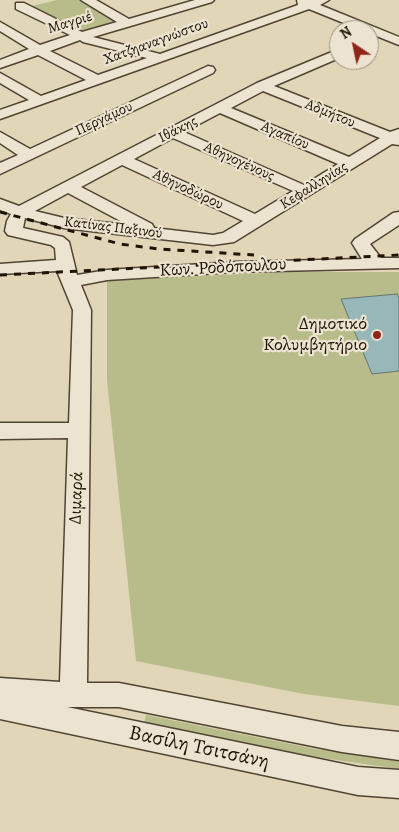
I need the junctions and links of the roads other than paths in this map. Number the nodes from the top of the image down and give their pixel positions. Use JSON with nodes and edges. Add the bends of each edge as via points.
{"nodes":[{"id":1,"x":87,"y":0,"type":"edge"},
{"id":2,"x":208,"y":0,"type":"edge"},
{"id":3,"x":322,"y":0,"type":"edge"},
{"id":4,"x":37,"y":2,"type":"dead end"},
{"id":5,"x":302,"y":3,"type":"edge"},
{"id":6,"x":20,"y":6,"type":"junction"},
{"id":7,"x":7,"y":12,"type":"dead end"},
{"id":8,"x":127,"y":23,"type":"junction"},
{"id":9,"x":0,"y":26,"type":"edge"},
{"id":10,"x":399,"y":30,"type":"edge"},
{"id":11,"x":385,"y":35,"type":"junction"},
{"id":12,"x":80,"y":36,"type":"junction"},
{"id":13,"x":379,"y":38,"type":"edge"},
{"id":14,"x":399,"y":41,"type":"edge"},
{"id":15,"x":39,"y":50,"type":"junction"},
{"id":16,"x":329,"y":57,"type":"edge"},
{"id":17,"x":160,"y":58,"type":"junction"},
{"id":18,"x":0,"y":64,"type":"edge"},
{"id":19,"x":0,"y":77,"type":"edge"},
{"id":20,"x":97,"y":80,"type":"junction"},
{"id":21,"x":262,"y":86,"type":"junction"},
{"id":22,"x":40,"y":101,"type":"junction"},
{"id":23,"x":220,"y":108,"type":"junction"},
{"id":24,"x":0,"y":116,"type":"edge"},
{"id":25,"x":173,"y":132,"type":"junction"},
{"id":26,"x":0,"y":136,"type":"edge"},
{"id":27,"x":396,"y":137,"type":"edge"},
{"id":28,"x":28,"y":155,"type":"junction"},
{"id":29,"x":121,"y":159,"type":"junction"},
{"id":30,"x":350,"y":163,"type":"junction"},
{"id":31,"x":0,"y":169,"type":"edge"},
{"id":32,"x":69,"y":187,"type":"junction"},
{"id":33,"x":305,"y":191,"type":"junction"},
{"id":34,"x":0,"y":204,"type":"edge"},
{"id":35,"x":20,"y":212,"type":"junction"},
{"id":36,"x":399,"y":217,"type":"edge"},
{"id":37,"x":256,"y":221,"type":"junction"},
{"id":38,"x":7,"y":229,"type":"edge"},
{"id":39,"x":157,"y":234,"type":"junction"},
{"id":40,"x":228,"y":238,"type":"joint"},
{"id":41,"x":376,"y":263,"type":"junction"},
{"id":42,"x":399,"y":263,"type":"edge"},
{"id":43,"x":0,"y":269,"type":"edge"},
{"id":44,"x":71,"y":283,"type":"junction"},
{"id":45,"x":79,"y":430,"type":"junction"},
{"id":46,"x":0,"y":431,"type":"edge"},
{"id":47,"x":0,"y":674,"type":"edge"},
{"id":48,"x":0,"y":690,"type":"edge"},
{"id":49,"x":69,"y":699,"type":"junction"},
{"id":50,"x":0,"y":706,"type":"edge"},
{"id":51,"x":0,"y":721,"type":"edge"},
{"id":52,"x":399,"y":746,"type":"edge"},
{"id":53,"x":399,"y":784,"type":"edge"}],
"edges":[{"from":1,"to":8,"type":"street"},
{"from":2,"to":8,"type":"street","name":"Μαγριέ"},
{"from":3,"to":5,"type":"street","name":"Χατζηαναγνώστου"},
{"from":4,"to":6,"type":"street"},
{"from":5,"to":11,"type":"street"},
{"from":5,"to":17,"type":"street","name":"Χατζηαναγνώστου"},
{"from":6,"to":7,"type":"street"},
{"from":6,"to":12,"type":"street"},
{"from":8,"to":12,"type":"street","name":"Μαγριέ"},
{"from":9,"to":15,"type":"street"},
{"from":10,"to":11,"type":"street"},
{"from":11,"to":13,"type":"street"},
{"from":11,"to":14,"type":"street"},
{"from":12,"to":15,"type":"street","name":"Μαγριέ"},
{"from":12,"to":17,"type":"street"},
{"from":15,"to":18,"type":"street","name":"Μαγριέ"},
{"from":15,"to":20,"type":"street"},
{"from":16,"to":21,"type":"street","name":"Ιθάκης"},
{"from":17,"to":20,"type":"street","name":"Χατζηαναγνώστου"},
{"from":17,"to":28,"type":"street","name":"Περγάμου","via":[[208,70]]},
{"from":19,"to":22,"type":"street"},
{"from":20,"to":22,"type":"street","name":"Χατζηαναγνώστου"},
{"from":21,"to":23,"type":"street","name":"Ιθάκης"},
{"from":21,"to":27,"type":"street","name":"Αδμήτου"},
{"from":22,"to":24,"type":"street","name":"Χατζηαναγνώστου"},
{"from":23,"to":25,"type":"street","name":"Ιθάκης"},
{"from":23,"to":30,"type":"street","name":"Αγαπίου"},
{"from":25,"to":29,"type":"street","name":"Ιθάκης"},
{"from":25,"to":33,"type":"street","name":"Αθηνογένους"},
{"from":26,"to":28,"type":"street"},
{"from":27,"to":30,"type":"street","name":"Κεφαλληνίας"},
{"from":28,"to":31,"type":"street","name":"Περγάμου"},
{"from":29,"to":32,"type":"street","name":"Ιθάκης"},
{"from":29,"to":37,"type":"street","name":"Αθηνοδώρου"},
{"from":30,"to":33,"type":"street","name":"Κεφαλληνίας"},
{"from":32,"to":35,"type":"street","name":"Ιθάκης"},
{"from":32,"to":39,"type":"street"},
{"from":33,"to":37,"type":"street","name":"Κεφαλληνίας"},
{"from":34,"to":35,"type":"street","name":"Κατίνας Παξινού"},
{"from":35,"to":38,"type":"street"},
{"from":35,"to":39,"type":"street","name":"Κατίνας Παξινού","via":[[64,223]]},
{"from":36,"to":41,"type":"street","via":[[361,243]]},
{"from":37,"to":40,"type":"street","name":"Κεφαλληνίας"},
{"from":38,"to":44,"type":"street","name":"Διμαρά","via":[[62,244]]},
{"from":39,"to":40,"type":"street","name":"Κατίνας Παξινού","via":[[213,240]]},
{"from":41,"to":42,"type":"street","name":"Κων. Ροδόπουλου"},
{"from":41,"to":44,"type":"street","name":"Κων. Ροδόπουλου","via":[[227,267],[107,275]]},
{"from":43,"to":44,"type":"street","name":"Κων. Ροδόπουλου"},
{"from":44,"to":45,"type":"street","name":"Διμαρά","via":[[83,322]]},
{"from":45,"to":46,"type":"street"},
{"from":45,"to":49,"type":"street","name":"Διμαρά"},
{"from":47,"to":49,"type":"street","name":"Βασίλη Τσιτσάνη"},
{"from":48,"to":49,"type":"street","name":"Βασίλη Τσιτσάνη"},
{"from":49,"to":50,"type":"street","name":"Βασίλη Τσιτσάνη"},
{"from":49,"to":51,"type":"street","via":[[19,724]]},
{"from":49,"to":52,"type":"street","name":"Βασίλη Τσιτσάνη","via":[[119,695],[332,737]]},
{"from":49,"to":53,"type":"street","name":"Βασίλη Τσιτσάνη","via":[[358,780]]}]}
